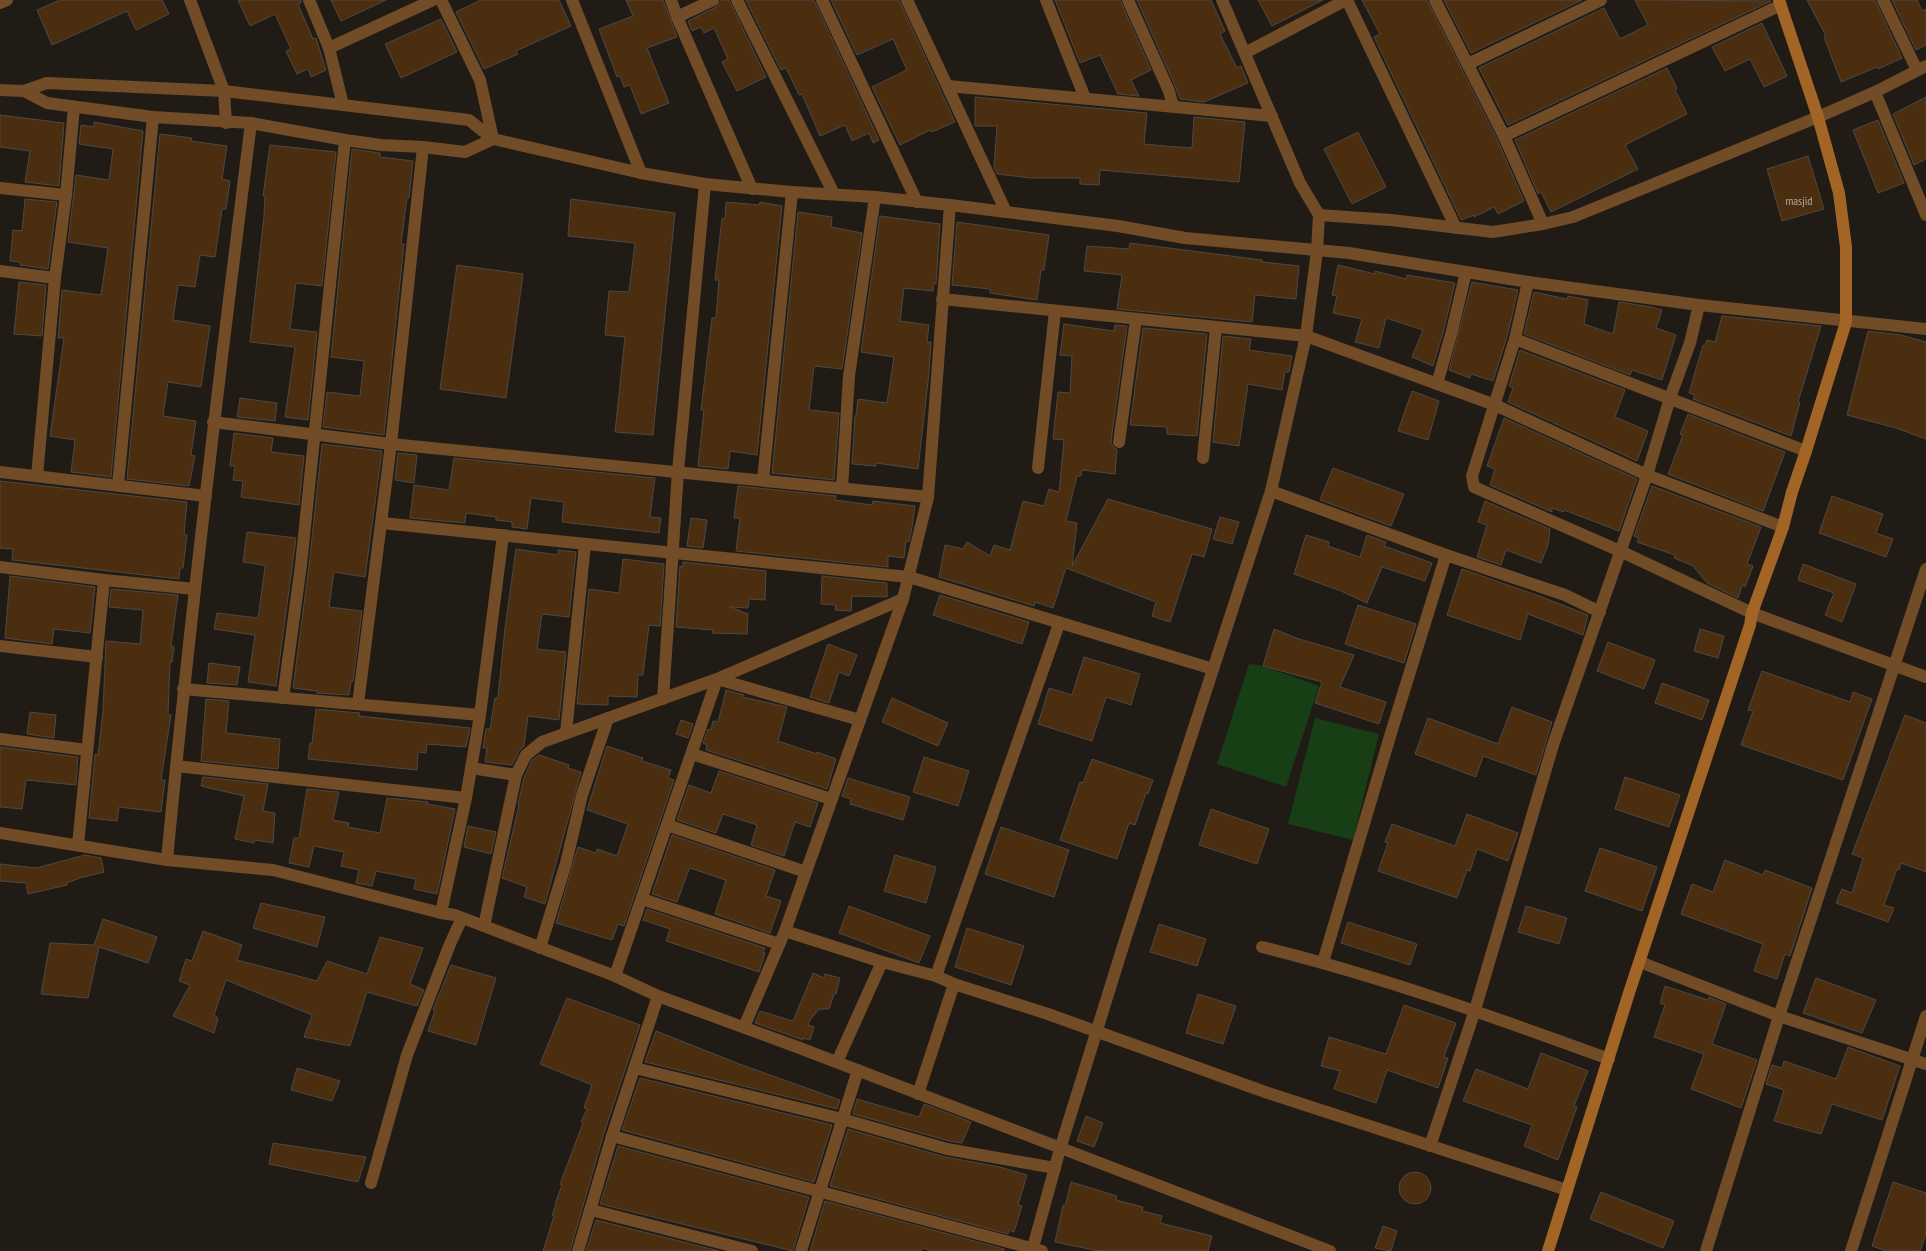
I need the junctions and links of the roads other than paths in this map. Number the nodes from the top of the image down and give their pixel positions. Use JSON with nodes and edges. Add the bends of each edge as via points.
{"nodes":[{"id":1,"x":7,"y":0,"type":"edge"},
{"id":2,"x":190,"y":0,"type":"edge"},
{"id":3,"x":309,"y":0,"type":"edge"},
{"id":4,"x":433,"y":0,"type":"edge"},
{"id":5,"x":441,"y":0,"type":"edge"},
{"id":6,"x":572,"y":0,"type":"edge"},
{"id":7,"x":671,"y":0,"type":"edge"},
{"id":8,"x":713,"y":0,"type":"edge"},
{"id":9,"x":737,"y":0,"type":"edge"},
{"id":10,"x":822,"y":0,"type":"edge"},
{"id":11,"x":907,"y":0,"type":"edge"},
{"id":12,"x":1046,"y":0,"type":"edge"},
{"id":13,"x":1128,"y":0,"type":"edge"},
{"id":14,"x":1222,"y":0,"type":"edge"},
{"id":15,"x":1346,"y":0,"type":"edge"},
{"id":16,"x":1435,"y":0,"type":"edge"},
{"id":17,"x":1601,"y":0,"type":"edge"},
{"id":18,"x":1883,"y":0,"type":"edge"},
{"id":19,"x":0,"y":3,"type":"edge"},
{"id":20,"x":1780,"y":3,"type":"edge"},
{"id":21,"x":678,"y":17,"type":"junction"},
{"id":22,"x":329,"y":48,"type":"junction"},
{"id":23,"x":1245,"y":53,"type":"junction"},
{"id":24,"x":1468,"y":64,"type":"junction"},
{"id":25,"x":1921,"y":68,"type":"edge"},
{"id":26,"x":948,"y":86,"type":"junction"},
{"id":27,"x":0,"y":90,"type":"edge"},
{"id":28,"x":24,"y":91,"type":"junction"},
{"id":29,"x":224,"y":91,"type":"junction"},
{"id":30,"x":1875,"y":92,"type":"junction"},
{"id":31,"x":1085,"y":98,"type":"junction"},
{"id":32,"x":342,"y":105,"type":"junction"},
{"id":33,"x":1173,"y":106,"type":"junction"},
{"id":34,"x":74,"y":107,"type":"junction"},
{"id":35,"x":1272,"y":116,"type":"junction"},
{"id":36,"x":153,"y":117,"type":"junction"},
{"id":37,"x":1818,"y":117,"type":"junction"},
{"id":38,"x":226,"y":123,"type":"junction"},
{"id":39,"x":251,"y":123,"type":"junction"},
{"id":40,"x":1504,"y":136,"type":"junction"},
{"id":41,"x":494,"y":139,"type":"junction"},
{"id":42,"x":345,"y":140,"type":"junction"},
{"id":43,"x":424,"y":147,"type":"junction"},
{"id":44,"x":641,"y":173,"type":"junction"},
{"id":45,"x":705,"y":184,"type":"junction"},
{"id":46,"x":0,"y":188,"type":"edge"},
{"id":47,"x":752,"y":189,"type":"junction"},
{"id":48,"x":792,"y":192,"type":"junction"},
{"id":49,"x":834,"y":194,"type":"junction"},
{"id":50,"x":66,"y":195,"type":"junction"},
{"id":51,"x":875,"y":197,"type":"junction"},
{"id":52,"x":917,"y":202,"type":"junction"},
{"id":53,"x":950,"y":205,"type":"junction"},
{"id":54,"x":1006,"y":212,"type":"junction"},
{"id":55,"x":1319,"y":215,"type":"junction"},
{"id":56,"x":1926,"y":215,"type":"edge"},
{"id":57,"x":1543,"y":224,"type":"junction"},
{"id":58,"x":1456,"y":228,"type":"junction"},
{"id":59,"x":1317,"y":251,"type":"junction"},
{"id":60,"x":0,"y":271,"type":"edge"},
{"id":61,"x":1466,"y":272,"type":"junction"},
{"id":62,"x":55,"y":278,"type":"junction"},
{"id":63,"x":1528,"y":282,"type":"junction"},
{"id":64,"x":942,"y":299,"type":"junction"},
{"id":65,"x":1699,"y":306,"type":"junction"},
{"id":66,"x":1056,"y":311,"type":"junction"},
{"id":67,"x":1136,"y":319,"type":"junction"},
{"id":68,"x":1846,"y":322,"type":"junction"},
{"id":69,"x":1216,"y":327,"type":"junction"},
{"id":70,"x":1926,"y":329,"type":"edge"},
{"id":71,"x":1306,"y":336,"type":"junction"},
{"id":72,"x":1515,"y":338,"type":"junction"},
{"id":73,"x":1437,"y":384,"type":"junction"},
{"id":74,"x":1670,"y":398,"type":"junction"},
{"id":75,"x":1495,"y":405,"type":"junction"},
{"id":76,"x":213,"y":422,"type":"junction"},
{"id":77,"x":314,"y":433,"type":"junction"},
{"id":78,"x":1119,"y":442,"type":"dead end"},
{"id":79,"x":391,"y":444,"type":"junction"},
{"id":80,"x":1806,"y":452,"type":"junction"},
{"id":81,"x":1203,"y":458,"type":"dead end"},
{"id":82,"x":1038,"y":468,"type":"dead end"},
{"id":83,"x":678,"y":471,"type":"junction"},
{"id":84,"x":0,"y":472,"type":"edge"},
{"id":85,"x":1647,"y":475,"type":"junction"},
{"id":86,"x":37,"y":476,"type":"junction"},
{"id":87,"x":764,"y":480,"type":"junction"},
{"id":88,"x":118,"y":485,"type":"junction"},
{"id":89,"x":842,"y":488,"type":"junction"},
{"id":90,"x":1272,"y":491,"type":"junction"},
{"id":91,"x":206,"y":496,"type":"junction"},
{"id":92,"x":928,"y":497,"type":"junction"},
{"id":93,"x":382,"y":523,"type":"junction"},
{"id":94,"x":1783,"y":527,"type":"junction"},
{"id":95,"x":503,"y":535,"type":"junction"},
{"id":96,"x":585,"y":544,"type":"junction"},
{"id":97,"x":1620,"y":551,"type":"junction"},
{"id":98,"x":672,"y":552,"type":"junction"},
{"id":99,"x":1446,"y":555,"type":"junction"},
{"id":100,"x":0,"y":567,"type":"edge"},
{"id":101,"x":1926,"y":569,"type":"edge"},
{"id":102,"x":909,"y":577,"type":"junction"},
{"id":103,"x":104,"y":580,"type":"junction"},
{"id":104,"x":195,"y":589,"type":"junction"},
{"id":105,"x":903,"y":598,"type":"junction"},
{"id":106,"x":1600,"y":612,"type":"junction"},
{"id":107,"x":1752,"y":613,"type":"junction"},
{"id":108,"x":1059,"y":624,"type":"junction"},
{"id":109,"x":0,"y":646,"type":"edge"},
{"id":110,"x":97,"y":657,"type":"junction"},
{"id":111,"x":1893,"y":665,"type":"junction"},
{"id":112,"x":1213,"y":669,"type":"junction"},
{"id":113,"x":1926,"y":677,"type":"edge"},
{"id":114,"x":717,"y":679,"type":"junction"},
{"id":115,"x":183,"y":689,"type":"junction"},
{"id":116,"x":283,"y":698,"type":"junction"},
{"id":117,"x":663,"y":699,"type":"junction"},
{"id":118,"x":358,"y":704,"type":"junction"},
{"id":119,"x":480,"y":715,"type":"junction"},
{"id":120,"x":608,"y":718,"type":"junction"},
{"id":121,"x":860,"y":720,"type":"junction"},
{"id":122,"x":566,"y":733,"type":"junction"},
{"id":123,"x":0,"y":739,"type":"edge"},
{"id":124,"x":87,"y":750,"type":"junction"},
{"id":125,"x":692,"y":754,"type":"junction"},
{"id":126,"x":176,"y":766,"type":"junction"},
{"id":127,"x":471,"y":768,"type":"junction"},
{"id":128,"x":516,"y":775,"type":"junction"},
{"id":129,"x":466,"y":798,"type":"junction"},
{"id":130,"x":832,"y":799,"type":"junction"},
{"id":131,"x":667,"y":825,"type":"junction"},
{"id":132,"x":0,"y":833,"type":"edge"},
{"id":133,"x":78,"y":845,"type":"junction"},
{"id":134,"x":167,"y":860,"type":"junction"},
{"id":135,"x":806,"y":872,"type":"junction"},
{"id":136,"x":642,"y":899,"type":"junction"},
{"id":137,"x":441,"y":913,"type":"junction"},
{"id":138,"x":462,"y":918,"type":"junction"},
{"id":139,"x":484,"y":926,"type":"junction"},
{"id":140,"x":785,"y":931,"type":"junction"},
{"id":141,"x":779,"y":944,"type":"junction"},
{"id":142,"x":1262,"y":947,"type":"dead end"},
{"id":143,"x":540,"y":948,"type":"junction"},
{"id":144,"x":882,"y":962,"type":"junction"},
{"id":145,"x":1323,"y":962,"type":"junction"},
{"id":146,"x":1640,"y":962,"type":"junction"},
{"id":147,"x":616,"y":976,"type":"junction"},
{"id":148,"x":936,"y":976,"type":"junction"},
{"id":149,"x":954,"y":984,"type":"junction"},
{"id":150,"x":658,"y":996,"type":"junction"},
{"id":151,"x":1475,"y":1010,"type":"junction"},
{"id":152,"x":1779,"y":1016,"type":"junction"},
{"id":153,"x":1926,"y":1016,"type":"edge"},
{"id":154,"x":744,"y":1027,"type":"junction"},
{"id":155,"x":1097,"y":1032,"type":"junction"},
{"id":156,"x":1609,"y":1059,"type":"junction"},
{"id":157,"x":1912,"y":1060,"type":"junction"},
{"id":158,"x":837,"y":1062,"type":"junction"},
{"id":159,"x":1926,"y":1064,"type":"edge"},
{"id":160,"x":636,"y":1068,"type":"junction"},
{"id":161,"x":858,"y":1070,"type":"junction"},
{"id":162,"x":918,"y":1094,"type":"junction"},
{"id":163,"x":842,"y":1120,"type":"junction"},
{"id":164,"x":612,"y":1136,"type":"junction"},
{"id":165,"x":1430,"y":1146,"type":"junction"},
{"id":166,"x":1060,"y":1149,"type":"junction"},
{"id":167,"x":1055,"y":1168,"type":"junction"},
{"id":168,"x":371,"y":1183,"type":"dead end"},
{"id":169,"x":1567,"y":1190,"type":"junction"},
{"id":170,"x":820,"y":1191,"type":"junction"},
{"id":171,"x":591,"y":1210,"type":"junction"},
{"id":172,"x":1035,"y":1250,"type":"edge"},
{"id":173,"x":578,"y":1251,"type":"edge"},
{"id":174,"x":752,"y":1251,"type":"edge"},
{"id":175,"x":801,"y":1251,"type":"edge"},
{"id":176,"x":1330,"y":1251,"type":"edge"},
{"id":177,"x":1548,"y":1251,"type":"edge"},
{"id":178,"x":1706,"y":1251,"type":"edge"},
{"id":179,"x":1851,"y":1251,"type":"edge"}],
"edges":[{"from":1,"to":19,"type":"street"},
{"from":2,"to":29,"type":"street"},
{"from":3,"to":22,"type":"street"},
{"from":4,"to":22,"type":"street"},
{"from":5,"to":41,"type":"street","via":[[480,80]]},
{"from":6,"to":44,"type":"street"},
{"from":7,"to":21,"type":"street"},
{"from":8,"to":21,"type":"street"},
{"from":9,"to":49,"type":"street"},
{"from":10,"to":52,"type":"street"},
{"from":11,"to":26,"type":"street"},
{"from":12,"to":31,"type":"street"},
{"from":13,"to":33,"type":"street"},
{"from":14,"to":23,"type":"street"},
{"from":15,"to":23,"type":"street"},
{"from":15,"to":58,"type":"street"},
{"from":16,"to":24,"type":"street"},
{"from":17,"to":24,"type":"street"},
{"from":18,"to":25,"type":"street"},
{"from":20,"to":37,"type":"street"},
{"from":20,"to":40,"type":"street"},
{"from":21,"to":47,"type":"street"},
{"from":22,"to":32,"type":"street"},
{"from":23,"to":35,"type":"street"},
{"from":24,"to":40,"type":"street"},
{"from":25,"to":30,"type":"street"},
{"from":26,"to":31,"type":"street"},
{"from":26,"to":54,"type":"street"},
{"from":27,"to":28,"type":"street"},
{"from":28,"to":29,"type":"street","via":[[47,83]]},
{"from":28,"to":34,"type":"street","via":[[47,103]]},
{"from":29,"to":32,"type":"street"},
{"from":29,"to":38,"type":"street"},
{"from":30,"to":37,"type":"street"},
{"from":30,"to":56,"type":"street"},
{"from":31,"to":33,"type":"street"},
{"from":32,"to":41,"type":"street","via":[[469,120]]},
{"from":33,"to":35,"type":"street"},
{"from":34,"to":36,"type":"street"},
{"from":34,"to":50,"type":"street"},
{"from":35,"to":55,"type":"street","via":[[1300,183]]},
{"from":36,"to":38,"type":"street"},
{"from":36,"to":88,"type":"street"},
{"from":37,"to":57,"type":"street","via":[[1573,217]]},
{"from":37,"to":68,"type":"street","via":[[1839,193],[1846,246]]},
{"from":38,"to":39,"type":"street"},
{"from":39,"to":42,"type":"street"},
{"from":39,"to":76,"type":"street"},
{"from":40,"to":57,"type":"street"},
{"from":41,"to":43,"type":"street","via":[[465,152]]},
{"from":41,"to":44,"type":"street"},
{"from":42,"to":43,"type":"street"},
{"from":42,"to":77,"type":"street"},
{"from":43,"to":79,"type":"street"},
{"from":44,"to":45,"type":"street"},
{"from":45,"to":47,"type":"street"},
{"from":45,"to":83,"type":"street"},
{"from":46,"to":50,"type":"street"},
{"from":47,"to":48,"type":"street"},
{"from":48,"to":49,"type":"street"},
{"from":48,"to":87,"type":"street"},
{"from":49,"to":51,"type":"street"},
{"from":50,"to":62,"type":"street"},
{"from":51,"to":52,"type":"street"},
{"from":51,"to":89,"type":"street","via":[[849,376]]},
{"from":52,"to":53,"type":"street"},
{"from":53,"to":54,"type":"street"},
{"from":53,"to":64,"type":"street"},
{"from":54,"to":59,"type":"street","via":[[1185,238]]},
{"from":55,"to":58,"type":"street"},
{"from":55,"to":59,"type":"street"},
{"from":57,"to":58,"type":"street","via":[[1493,232]]},
{"from":59,"to":61,"type":"street"},
{"from":59,"to":71,"type":"street"},
{"from":60,"to":62,"type":"street"},
{"from":61,"to":63,"type":"street"},
{"from":61,"to":73,"type":"street"},
{"from":62,"to":86,"type":"street"},
{"from":63,"to":65,"type":"street"},
{"from":63,"to":72,"type":"street"},
{"from":64,"to":66,"type":"street"},
{"from":64,"to":92,"type":"street"},
{"from":65,"to":68,"type":"street"},
{"from":65,"to":74,"type":"street","via":[[1690,343]]},
{"from":66,"to":67,"type":"street"},
{"from":66,"to":82,"type":"street"},
{"from":67,"to":69,"type":"street"},
{"from":67,"to":78,"type":"street"},
{"from":68,"to":70,"type":"street"},
{"from":68,"to":80,"type":"street"},
{"from":69,"to":71,"type":"street"},
{"from":69,"to":81,"type":"street"},
{"from":71,"to":73,"type":"street"},
{"from":71,"to":90,"type":"street"},
{"from":72,"to":74,"type":"street"},
{"from":72,"to":75,"type":"street"},
{"from":73,"to":75,"type":"street"},
{"from":74,"to":80,"type":"street"},
{"from":74,"to":85,"type":"street"},
{"from":75,"to":85,"type":"street"},
{"from":75,"to":97,"type":"street","via":[[1472,476],[1474,487]]},
{"from":76,"to":77,"type":"street"},
{"from":76,"to":91,"type":"street"},
{"from":77,"to":79,"type":"street"},
{"from":77,"to":116,"type":"street","via":[[301,566]]},
{"from":79,"to":83,"type":"street"},
{"from":79,"to":93,"type":"street"},
{"from":80,"to":94,"type":"street"},
{"from":83,"to":87,"type":"street"},
{"from":83,"to":98,"type":"street"},
{"from":84,"to":86,"type":"street"},
{"from":85,"to":94,"type":"street"},
{"from":85,"to":97,"type":"street"},
{"from":86,"to":88,"type":"street"},
{"from":87,"to":89,"type":"street"},
{"from":88,"to":91,"type":"street"},
{"from":89,"to":92,"type":"street"},
{"from":90,"to":99,"type":"street"},
{"from":90,"to":112,"type":"street"},
{"from":91,"to":104,"type":"street"},
{"from":92,"to":102,"type":"street"},
{"from":93,"to":95,"type":"street"},
{"from":93,"to":118,"type":"street"},
{"from":94,"to":107,"type":"street"},
{"from":95,"to":96,"type":"street"},
{"from":95,"to":119,"type":"street"},
{"from":96,"to":98,"type":"street"},
{"from":96,"to":122,"type":"street"},
{"from":97,"to":106,"type":"street"},
{"from":97,"to":107,"type":"street"},
{"from":98,"to":102,"type":"street"},
{"from":98,"to":117,"type":"street"},
{"from":99,"to":106,"type":"street","via":[[1565,595]]},
{"from":99,"to":145,"type":"street"},
{"from":100,"to":103,"type":"street"},
{"from":101,"to":111,"type":"street"},
{"from":102,"to":105,"type":"street"},
{"from":102,"to":108,"type":"street"},
{"from":103,"to":104,"type":"street"},
{"from":103,"to":110,"type":"street"},
{"from":104,"to":115,"type":"street"},
{"from":105,"to":114,"type":"street"},
{"from":105,"to":121,"type":"street"},
{"from":106,"to":151,"type":"street","via":[[1553,745]]},
{"from":107,"to":111,"type":"street"},
{"from":107,"to":146,"type":"street"},
{"from":108,"to":112,"type":"street"},
{"from":108,"to":148,"type":"street"},
{"from":109,"to":110,"type":"street"},
{"from":110,"to":124,"type":"street"},
{"from":111,"to":113,"type":"street"},
{"from":111,"to":152,"type":"street"},
{"from":112,"to":155,"type":"street"},
{"from":114,"to":117,"type":"street"},
{"from":114,"to":121,"type":"street"},
{"from":114,"to":125,"type":"street"},
{"from":115,"to":116,"type":"street"},
{"from":115,"to":126,"type":"street"},
{"from":116,"to":118,"type":"street"},
{"from":117,"to":120,"type":"street"},
{"from":118,"to":119,"type":"street"},
{"from":119,"to":127,"type":"street"},
{"from":120,"to":122,"type":"street"},
{"from":120,"to":143,"type":"street","via":[[582,795]]},
{"from":121,"to":130,"type":"street"},
{"from":122,"to":128,"type":"street","via":[[542,742],[526,754]]},
{"from":123,"to":124,"type":"street"},
{"from":124,"to":133,"type":"street"},
{"from":125,"to":130,"type":"street"},
{"from":125,"to":131,"type":"street"},
{"from":126,"to":129,"type":"street"},
{"from":126,"to":134,"type":"street"},
{"from":127,"to":128,"type":"street"},
{"from":127,"to":129,"type":"street"},
{"from":128,"to":139,"type":"street"},
{"from":129,"to":137,"type":"street"},
{"from":130,"to":135,"type":"street"},
{"from":131,"to":135,"type":"street"},
{"from":131,"to":136,"type":"street"},
{"from":132,"to":133,"type":"street"},
{"from":133,"to":134,"type":"street"},
{"from":134,"to":137,"type":"street","via":[[273,870]]},
{"from":135,"to":140,"type":"street"},
{"from":136,"to":141,"type":"street"},
{"from":136,"to":147,"type":"street"},
{"from":137,"to":138,"type":"street"},
{"from":138,"to":139,"type":"street"},
{"from":138,"to":168,"type":"street","via":[[407,1055]]},
{"from":139,"to":143,"type":"street"},
{"from":140,"to":141,"type":"street"},
{"from":140,"to":144,"type":"street"},
{"from":141,"to":154,"type":"street"},
{"from":142,"to":145,"type":"street"},
{"from":143,"to":147,"type":"street"},
{"from":144,"to":148,"type":"street"},
{"from":144,"to":158,"type":"street"},
{"from":145,"to":151,"type":"street"},
{"from":146,"to":152,"type":"street"},
{"from":146,"to":156,"type":"street"},
{"from":147,"to":150,"type":"street"},
{"from":148,"to":149,"type":"street"},
{"from":149,"to":155,"type":"street"},
{"from":149,"to":162,"type":"street"},
{"from":150,"to":154,"type":"street"},
{"from":150,"to":160,"type":"street"},
{"from":151,"to":156,"type":"street"},
{"from":151,"to":165,"type":"street"},
{"from":152,"to":157,"type":"street"},
{"from":152,"to":178,"type":"street"},
{"from":153,"to":157,"type":"street"},
{"from":154,"to":158,"type":"street"},
{"from":155,"to":165,"type":"street"},
{"from":155,"to":166,"type":"street"},
{"from":156,"to":169,"type":"street"},
{"from":157,"to":159,"type":"street"},
{"from":157,"to":179,"type":"street"},
{"from":158,"to":161,"type":"street"},
{"from":160,"to":163,"type":"street"},
{"from":160,"to":164,"type":"street"},
{"from":161,"to":162,"type":"street"},
{"from":161,"to":163,"type":"street"},
{"from":162,"to":166,"type":"street"},
{"from":163,"to":167,"type":"street","via":[[947,1149]]},
{"from":163,"to":170,"type":"street"},
{"from":164,"to":170,"type":"street"},
{"from":164,"to":171,"type":"street"},
{"from":165,"to":169,"type":"street"},
{"from":166,"to":167,"type":"street"},
{"from":166,"to":176,"type":"street"},
{"from":167,"to":172,"type":"street"},
{"from":169,"to":177,"type":"street"},
{"from":170,"to":172,"type":"street"},
{"from":170,"to":175,"type":"street"},
{"from":171,"to":173,"type":"street"},
{"from":171,"to":174,"type":"street"}]}
